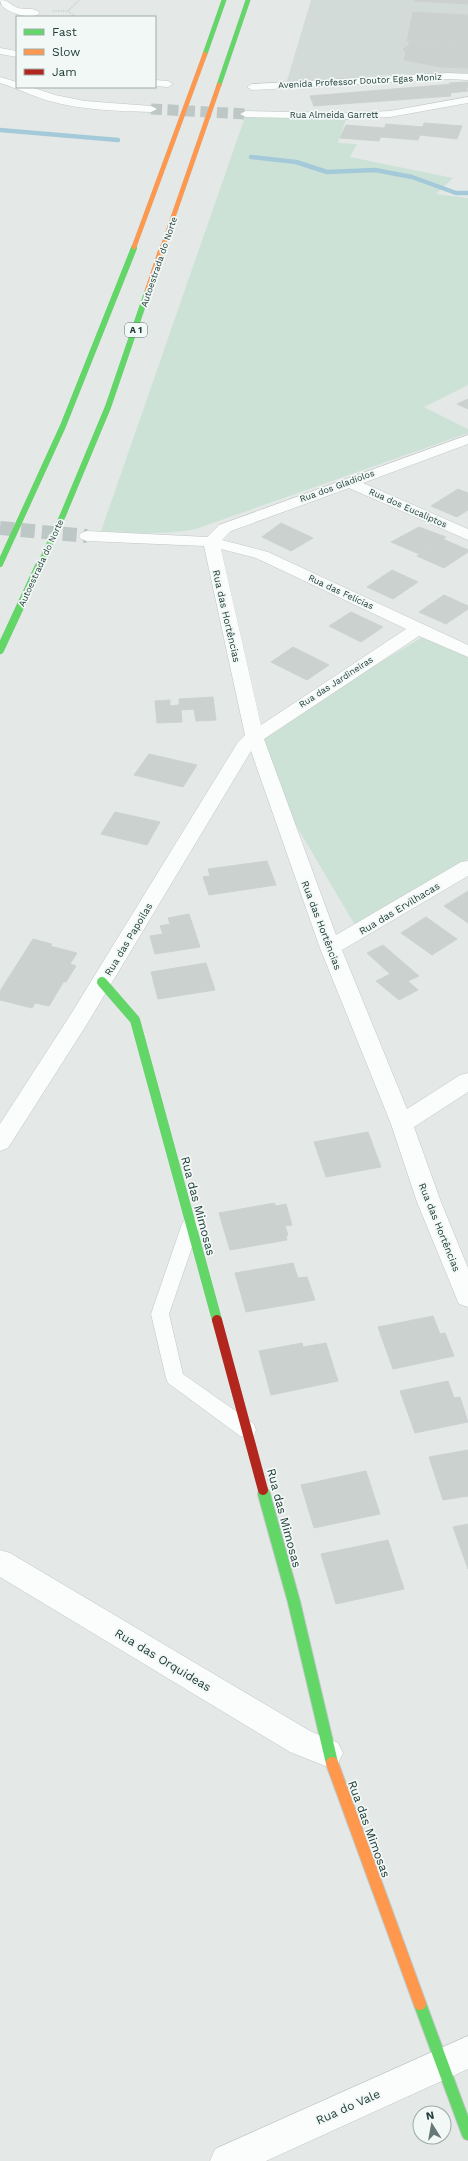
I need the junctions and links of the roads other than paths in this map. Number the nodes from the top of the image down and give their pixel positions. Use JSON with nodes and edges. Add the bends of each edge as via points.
{"nodes":[{"id":1,"x":2,"y":0,"type":"edge"},
{"id":2,"x":224,"y":0,"type":"edge"},
{"id":3,"x":248,"y":0,"type":"edge"},
{"id":4,"x":35,"y":13,"type":"dead end"},
{"id":5,"x":0,"y":51,"type":"edge"},
{"id":6,"x":16,"y":54,"type":"edge"},
{"id":7,"x":468,"y":77,"type":"edge"},
{"id":8,"x":0,"y":80,"type":"edge"},
{"id":9,"x":156,"y":83,"type":"edge"},
{"id":10,"x":168,"y":84,"type":"dead end"},
{"id":11,"x":16,"y":85,"type":"edge"},
{"id":12,"x":252,"y":87,"type":"dead end"},
{"id":13,"x":24,"y":88,"type":"edge"},
{"id":14,"x":468,"y":100,"type":"edge"},
{"id":15,"x":151,"y":109,"type":"tunnel mouth"},
{"id":16,"x":246,"y":114,"type":"tunnel mouth"},
{"id":17,"x":468,"y":438,"type":"edge"},
{"id":18,"x":348,"y":482,"type":"junction"},
{"id":19,"x":468,"y":535,"type":"edge"},
{"id":20,"x":87,"y":536,"type":"tunnel mouth"},
{"id":21,"x":211,"y":542,"type":"junction"},
{"id":22,"x":0,"y":564,"type":"edge"},
{"id":23,"x":418,"y":629,"type":"junction"},
{"id":24,"x":0,"y":650,"type":"edge"},
{"id":25,"x":468,"y":652,"type":"edge"},
{"id":26,"x":254,"y":736,"type":"junction"},
{"id":27,"x":468,"y":867,"type":"edge"},
{"id":28,"x":330,"y":948,"type":"junction"},
{"id":29,"x":102,"y":982,"type":"junction"},
{"id":30,"x":468,"y":1082,"type":"edge"},
{"id":31,"x":402,"y":1124,"type":"junction"},
{"id":32,"x":0,"y":1142,"type":"edge"},
{"id":33,"x":190,"y":1224,"type":"junction"},
{"id":34,"x":460,"y":1257,"type":"edge"},
{"id":35,"x":468,"y":1297,"type":"edge"},
{"id":36,"x":247,"y":1430,"type":"junction"},
{"id":37,"x":0,"y":1562,"type":"edge"},
{"id":38,"x":328,"y":1753,"type":"junction"},
{"id":39,"x":455,"y":2058,"type":"edge"},
{"id":40,"x":468,"y":2134,"type":"edge"},
{"id":41,"x":227,"y":2161,"type":"edge"}],
"edges":[{"from":1,"to":4,"type":"street","via":[[13,11]]},
{"from":2,"to":22,"type":"main road","via":[[73,403]]},
{"from":3,"to":24,"type":"main road","name":"Autoestrada do Norte","number":"A 1","via":[[108,407],[63,515]]},
{"from":5,"to":6,"type":"street"},
{"from":7,"to":12,"type":"street","name":"Avenida Professor Doutor Egas Moniz"},
{"from":8,"to":11,"type":"street"},
{"from":9,"to":10,"type":"street"},
{"from":13,"to":15,"type":"street","via":[[44,96],[100,106]]},
{"from":14,"to":16,"type":"street","name":"Rua Almeida Garrett","via":[[390,114]]},
{"from":17,"to":18,"type":"street","name":"Rua dos Gladíolos"},
{"from":18,"to":19,"type":"street","name":"Rua dos Eucaliptos"},
{"from":18,"to":21,"type":"street","name":"Rua dos Gladíolos","via":[[224,528]]},
{"from":20,"to":21,"type":"street","name":"Rua das Felícias"},
{"from":21,"to":23,"type":"street","name":"Rua das Felícias","via":[[262,554]]},
{"from":21,"to":26,"type":"street","name":"Rua das Hortências"},
{"from":23,"to":25,"type":"street","name":"Rua das Felícias"},
{"from":23,"to":26,"type":"street","name":"Rua das Jardineiras"},
{"from":26,"to":28,"type":"street","name":"Rua das Hortências"},
{"from":26,"to":29,"type":"street","name":"Rua das Papoilas","via":[[247,742]]},
{"from":27,"to":28,"type":"street","name":"Rua das Ervilhacas"},
{"from":28,"to":31,"type":"street","name":"Rua das Hortências"},
{"from":29,"to":32,"type":"street","name":"Rua das Papoilas"},
{"from":29,"to":33,"type":"main road","name":"Rua das Mimosas","via":[[135,1020]]},
{"from":30,"to":31,"type":"street"},
{"from":31,"to":34,"type":"street","name":"Rua das Hortências","via":[[429,1202]]},
{"from":33,"to":36,"type":"main road","name":"Rua das Mimosas"},
{"from":33,"to":36,"type":"lane","via":[[160,1314],[175,1378]]},
{"from":34,"to":35,"type":"street","name":"Rua das Hortências"},
{"from":36,"to":38,"type":"main road","name":"Rua das Mimosas","via":[[294,1602]]},
{"from":37,"to":38,"type":"street","name":"Rua das Orquideas","via":[[300,1742]]},
{"from":38,"to":39,"type":"main road","name":"Rua das Mimosas"},
{"from":39,"to":40,"type":"main road","name":"Rua das Mimosas"},
{"from":39,"to":41,"type":"street","name":"Rua do Vale"}]}
